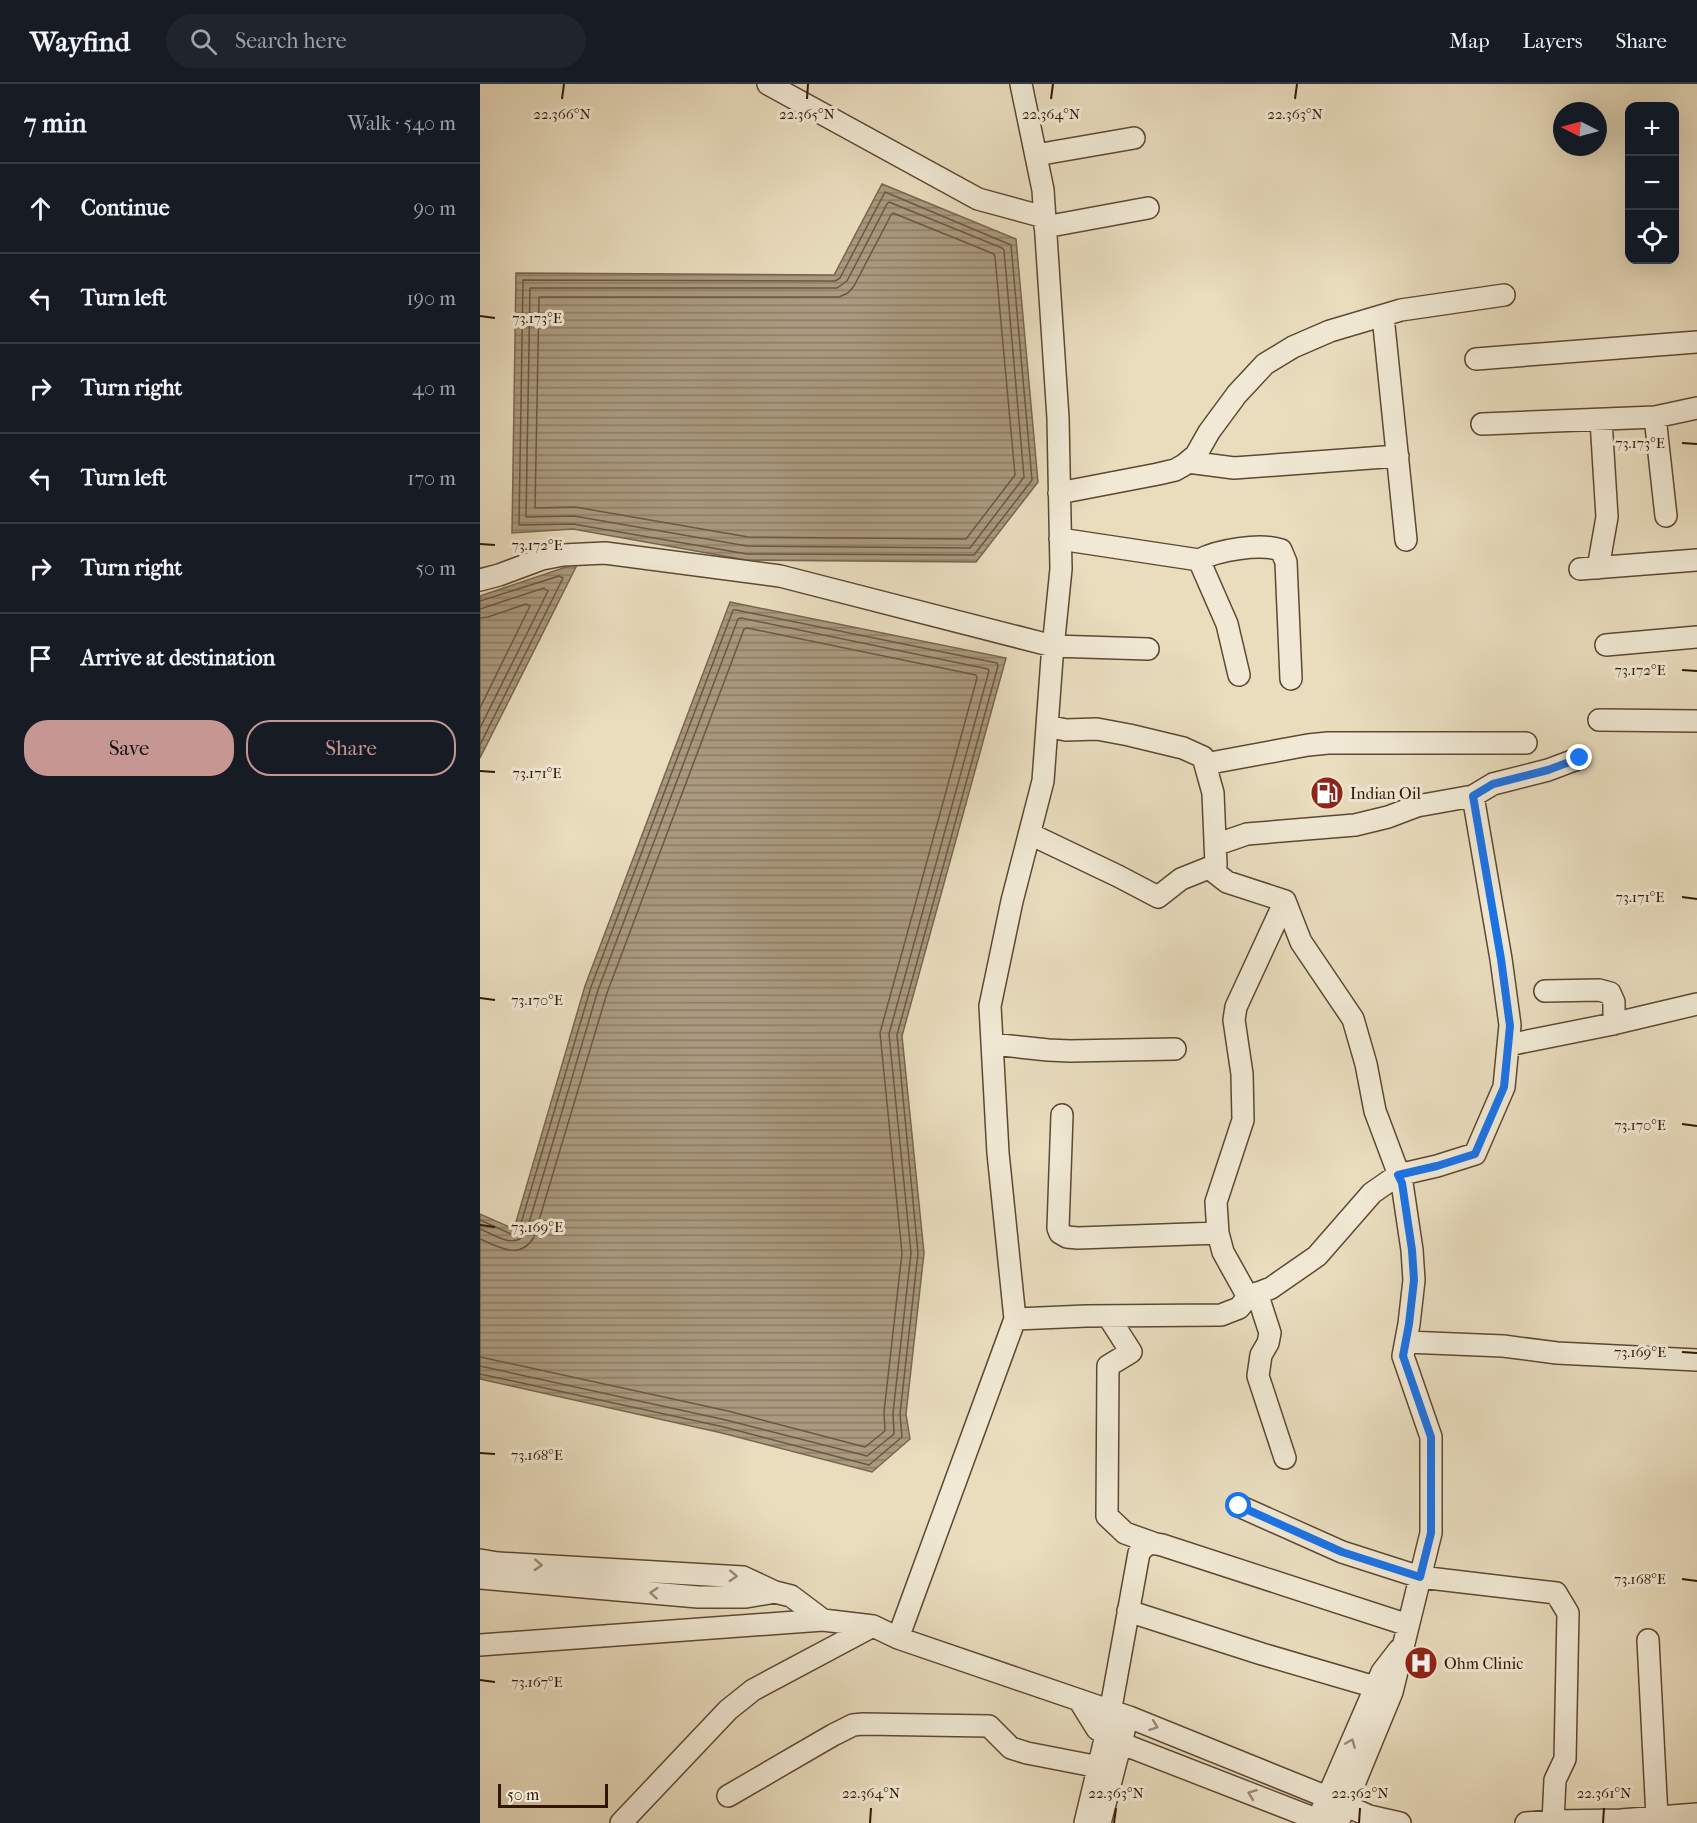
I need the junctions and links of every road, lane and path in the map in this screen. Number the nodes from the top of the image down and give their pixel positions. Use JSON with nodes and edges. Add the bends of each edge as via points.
{"nodes":[{"id":1,"x":768,"y":84,"type":"edge"},
{"id":2,"x":1021,"y":84,"type":"edge"},
{"id":3,"x":1134,"y":138,"type":"dead end"},
{"id":4,"x":1036,"y":155,"type":"junction"},
{"id":5,"x":1148,"y":208,"type":"dead end"},
{"id":6,"x":1045,"y":222,"type":"junction"},
{"id":7,"x":1504,"y":295,"type":"dead end"},
{"id":8,"x":1383,"y":316,"type":"junction"},
{"id":9,"x":1697,"y":342,"type":"edge"},
{"id":10,"x":1476,"y":359,"type":"dead end"},
{"id":11,"x":1697,"y":408,"type":"edge"},
{"id":12,"x":1654,"y":417,"type":"junction"},
{"id":13,"x":1601,"y":420,"type":"junction"},
{"id":14,"x":1482,"y":424,"type":"dead end"},
{"id":15,"x":1398,"y":456,"type":"junction"},
{"id":16,"x":1188,"y":462,"type":"junction"},
{"id":17,"x":1059,"y":493,"type":"junction"},
{"id":18,"x":1666,"y":516,"type":"dead end"},
{"id":19,"x":1060,"y":539,"type":"junction"},
{"id":20,"x":1406,"y":540,"type":"dead end"},
{"id":21,"x":1199,"y":560,"type":"junction"},
{"id":22,"x":1697,"y":560,"type":"edge"},
{"id":23,"x":480,"y":580,"type":"edge"},
{"id":24,"x":1697,"y":637,"type":"edge"},
{"id":25,"x":1606,"y":645,"type":"dead end"},
{"id":26,"x":1053,"y":646,"type":"junction"},
{"id":27,"x":1148,"y":650,"type":"dead end"},
{"id":28,"x":1239,"y":675,"type":"dead end"},
{"id":29,"x":1291,"y":679,"type":"dead end"},
{"id":30,"x":1599,"y":720,"type":"dead end"},
{"id":31,"x":1697,"y":721,"type":"edge"},
{"id":32,"x":1047,"y":726,"type":"junction"},
{"id":33,"x":1526,"y":743,"type":"dead end"},
{"id":34,"x":1580,"y":758,"type":"dead end"},
{"id":35,"x":1205,"y":764,"type":"junction"},
{"id":36,"x":1473,"y":796,"type":"junction"},
{"id":37,"x":1029,"y":834,"type":"junction"},
{"id":38,"x":1215,"y":845,"type":"junction"},
{"id":39,"x":1209,"y":868,"type":"junction"},
{"id":40,"x":1285,"y":901,"type":"junction"},
{"id":41,"x":1545,"y":992,"type":"dead end"},
{"id":42,"x":1697,"y":1004,"type":"edge"},
{"id":43,"x":1614,"y":1024,"type":"junction"},
{"id":44,"x":992,"y":1044,"type":"junction"},
{"id":45,"x":1508,"y":1045,"type":"junction"},
{"id":46,"x":1175,"y":1049,"type":"dead end"},
{"id":47,"x":1062,"y":1114,"type":"dead end"},
{"id":48,"x":1398,"y":1175,"type":"junction"},
{"id":49,"x":1218,"y":1233,"type":"junction"},
{"id":50,"x":1252,"y":1295,"type":"junction"},
{"id":51,"x":1108,"y":1316,"type":"junction"},
{"id":52,"x":1015,"y":1319,"type":"junction"},
{"id":53,"x":1406,"y":1342,"type":"junction"},
{"id":54,"x":1697,"y":1360,"type":"edge"},
{"id":55,"x":1285,"y":1458,"type":"dead end"},
{"id":56,"x":1239,"y":1506,"type":"dead end"},
{"id":57,"x":1153,"y":1543,"type":"junction"},
{"id":58,"x":480,"y":1560,"type":"edge"},
{"id":59,"x":1420,"y":1577,"type":"junction"},
{"id":60,"x":480,"y":1578,"type":"edge"},
{"id":61,"x":775,"y":1592,"type":"junction"},
{"id":62,"x":1128,"y":1611,"type":"junction"},
{"id":63,"x":823,"y":1620,"type":"junction"},
{"id":64,"x":873,"y":1626,"type":"junction"},
{"id":65,"x":1406,"y":1635,"type":"junction"},
{"id":66,"x":898,"y":1638,"type":"junction"},
{"id":67,"x":1647,"y":1640,"type":"dead end"},
{"id":68,"x":480,"y":1645,"type":"edge"},
{"id":69,"x":1375,"y":1687,"type":"junction"},
{"id":70,"x":1079,"y":1700,"type":"junction"},
{"id":71,"x":1119,"y":1713,"type":"junction"},
{"id":72,"x":1113,"y":1739,"type":"junction"},
{"id":73,"x":1099,"y":1767,"type":"junction"},
{"id":74,"x":728,"y":1796,"type":"dead end"},
{"id":75,"x":1276,"y":1814,"type":"edge"},
{"id":76,"x":1697,"y":1814,"type":"edge"},
{"id":77,"x":1329,"y":1815,"type":"edge"},
{"id":78,"x":1657,"y":1817,"type":"junction"},
{"id":79,"x":1552,"y":1821,"type":"junction"},
{"id":80,"x":621,"y":1823,"type":"edge"},
{"id":81,"x":1085,"y":1823,"type":"edge"},
{"id":82,"x":1100,"y":1823,"type":"edge"},
{"id":83,"x":1400,"y":1823,"type":"edge"},
{"id":84,"x":1526,"y":1823,"type":"edge"}],
"edges":[{"from":1,"to":6,"type":"street","via":[[978,199]]},
{"from":2,"to":4,"type":"street"},
{"from":3,"to":4,"type":"street"},
{"from":4,"to":6,"type":"street"},
{"from":5,"to":6,"type":"street"},
{"from":6,"to":17,"type":"street"},
{"from":7,"to":8,"type":"street"},
{"from":8,"to":15,"type":"street"},
{"from":8,"to":16,"type":"street","via":[[1330,331],[1265,364],[1237,394]]},
{"from":9,"to":10,"type":"street"},
{"from":11,"to":12,"type":"street"},
{"from":12,"to":13,"type":"street"},
{"from":12,"to":18,"type":"street"},
{"from":13,"to":14,"type":"street"},
{"from":13,"to":22,"type":"street","via":[[1608,517],[1589,568]]},
{"from":15,"to":16,"type":"street","via":[[1234,468]]},
{"from":15,"to":20,"type":"street"},
{"from":16,"to":17,"type":"street","via":[[1175,470]]},
{"from":17,"to":19,"type":"street"},
{"from":19,"to":21,"type":"street"},
{"from":19,"to":26,"type":"street"},
{"from":21,"to":28,"type":"street","via":[[1227,624]]},
{"from":21,"to":29,"type":"street","via":[[1222,551],[1271,547],[1281,550],[1286,562]]},
{"from":23,"to":26,"type":"street","via":[[542,559],[605,553],[780,576]]},
{"from":24,"to":25,"type":"street"},
{"from":26,"to":27,"type":"street"},
{"from":26,"to":32,"type":"street"},
{"from":30,"to":31,"type":"street"},
{"from":32,"to":35,"type":"street","via":[[1129,735],[1183,748],[1203,757]]},
{"from":32,"to":37,"type":"street","via":[[1043,781]]},
{"from":33,"to":35,"type":"street","via":[[1328,743]]},
{"from":34,"to":36,"type":"street","via":[[1493,784]]},
{"from":35,"to":38,"type":"street","via":[[1213,793]]},
{"from":36,"to":38,"type":"street","via":[[1417,806],[1372,822],[1247,834]]},
{"from":36,"to":45,"type":"street","via":[[1501,959],[1510,1026]]},
{"from":37,"to":39,"type":"street","via":[[1158,897],[1181,879]]},
{"from":37,"to":44,"type":"street","via":[[990,1006]]},
{"from":38,"to":39,"type":"street","via":[[1216,865]]},
{"from":39,"to":40,"type":"street","via":[[1227,882]]},
{"from":40,"to":48,"type":"street","via":[[1301,942],[1353,1019],[1375,1111]]},
{"from":40,"to":49,"type":"street","via":[[1233,1020],[1242,1074],[1243,1120],[1216,1202]]},
{"from":41,"to":43,"type":"street","via":[[1610,993]]},
{"from":42,"to":43,"type":"street"},
{"from":43,"to":45,"type":"street"},
{"from":44,"to":46,"type":"street","via":[[1059,1051]]},
{"from":44,"to":52,"type":"street","via":[[998,1153]]},
{"from":45,"to":48,"type":"street","via":[[1504,1087],[1475,1154]]},
{"from":47,"to":49,"type":"street","via":[[1060,1233],[1078,1239]]},
{"from":48,"to":50,"type":"street","via":[[1372,1193],[1317,1256],[1271,1288]]},
{"from":48,"to":53,"type":"street","via":[[1414,1280]]},
{"from":49,"to":50,"type":"street","via":[[1223,1252]]},
{"from":50,"to":51,"type":"street","via":[[1239,1308],[1221,1315]]},
{"from":50,"to":55,"type":"street","via":[[1270,1333],[1258,1376]]},
{"from":51,"to":52,"type":"street"},
{"from":51,"to":57,"type":"street","via":[[1131,1352],[1108,1366],[1107,1516],[1125,1533]]},
{"from":52,"to":66,"type":"street"},
{"from":53,"to":54,"type":"street"},
{"from":53,"to":59,"type":"street","via":[[1403,1356],[1431,1437],[1431,1533]]},
{"from":56,"to":59,"type":"street","via":[[1342,1552]]},
{"from":57,"to":62,"type":"street","via":[[1145,1545],[1139,1553]]},
{"from":57,"to":65,"type":"street"},
{"from":58,"to":61,"type":"street","one_way":true,"via":[[744,1576]]},
{"from":59,"to":65,"type":"street"},
{"from":59,"to":79,"type":"street","via":[[1556,1593],[1568,1613],[1565,1759],[1555,1780]]},
{"from":61,"to":60,"type":"street","one_way":true,"via":[[746,1597],[698,1597]]},
{"from":61,"to":63,"type":"street","via":[[791,1596]]},
{"from":62,"to":69,"type":"street"},
{"from":62,"to":71,"type":"street"},
{"from":63,"to":64,"type":"street"},
{"from":63,"to":68,"type":"street"},
{"from":64,"to":66,"type":"street"},
{"from":64,"to":80,"type":"street","via":[[753,1690],[728,1710]]},
{"from":65,"to":69,"type":"street"},
{"from":65,"to":77,"type":"street","via":[[1392,1692]]},
{"from":66,"to":70,"type":"street"},
{"from":67,"to":78,"type":"street"},
{"from":77,"to":69,"type":"street","one_way":true},
{"from":70,"to":71,"type":"street"},
{"from":70,"to":72,"type":"street","via":[[1097,1729]]},
{"from":71,"to":72,"type":"street"},
{"from":71,"to":77,"type":"street","one_way":true},
{"from":72,"to":73,"type":"street"},
{"from":75,"to":72,"type":"street","one_way":true},
{"from":72,"to":82,"type":"street"},
{"from":73,"to":74,"type":"street","via":[[1011,1748],[989,1726],[863,1724],[833,1735]]},
{"from":73,"to":81,"type":"street"},
{"from":75,"to":77,"type":"street"},
{"from":76,"to":78,"type":"street"},
{"from":77,"to":83,"type":"street","via":[[1370,1816]]},
{"from":78,"to":79,"type":"street"},
{"from":79,"to":84,"type":"street"}]}
